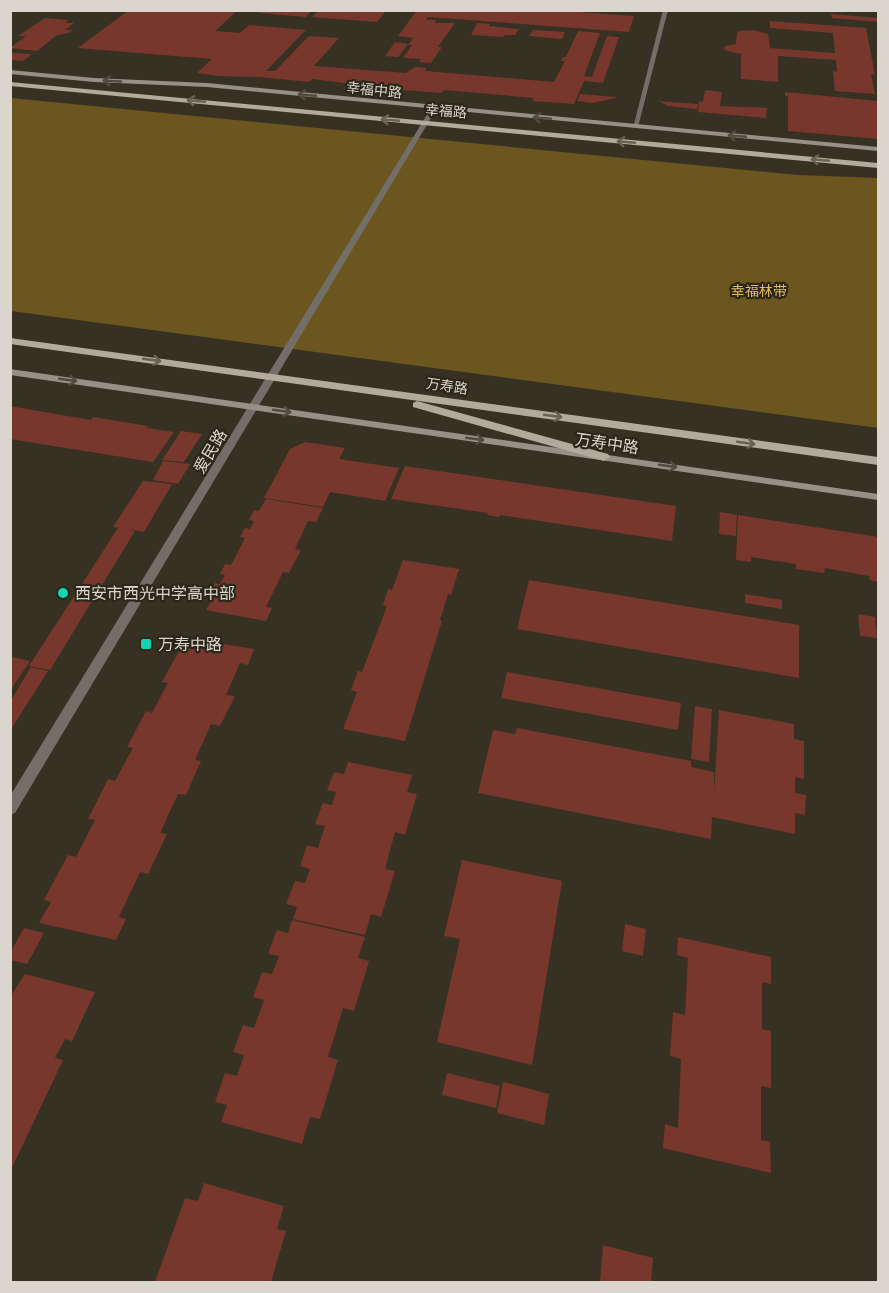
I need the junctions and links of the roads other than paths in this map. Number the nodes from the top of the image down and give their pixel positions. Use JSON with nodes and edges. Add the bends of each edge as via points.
{"nodes":[{"id":1,"x":666,"y":10,"type":"edge"},
{"id":2,"x":10,"y":72,"type":"edge"},
{"id":3,"x":10,"y":84,"type":"edge"},
{"id":4,"x":434,"y":108,"type":"junction"},
{"id":5,"x":426,"y":123,"type":"junction"},
{"id":6,"x":635,"y":126,"type":"junction"},
{"id":7,"x":879,"y":148,"type":"edge"},
{"id":8,"x":879,"y":166,"type":"edge"},
{"id":9,"x":10,"y":341,"type":"edge"},
{"id":10,"x":10,"y":372,"type":"edge"},
{"id":11,"x":272,"y":377,"type":"junction"},
{"id":12,"x":362,"y":389,"type":"junction"},
{"id":13,"x":254,"y":407,"type":"junction"},
{"id":14,"x":604,"y":457,"type":"junction"},
{"id":15,"x":879,"y":461,"type":"edge"},
{"id":16,"x":879,"y":497,"type":"edge"},
{"id":17,"x":10,"y":809,"type":"edge"}],
"edges":[{"from":1,"to":6,"type":"street"},
{"from":4,"to":2,"type":"main road","name":"幸福中路","one_way":true,"via":[[207,85]]},
{"from":5,"to":3,"type":"main road","name":"幸福路","one_way":true},
{"from":4,"to":5,"type":"street","name":"爱民路"},
{"from":6,"to":4,"type":"main road","name":"幸福中路","one_way":true},
{"from":8,"to":5,"type":"main road","name":"幸福路","one_way":true},
{"from":5,"to":11,"type":"street","name":"爱民路"},
{"from":7,"to":6,"type":"main road","name":"幸福中路","one_way":true},
{"from":9,"to":11,"type":"main road","name":"万寿路","one_way":true},
{"from":10,"to":13,"type":"main road","name":"万寿中路","one_way":true},
{"from":11,"to":12,"type":"main road","name":"万寿路"},
{"from":11,"to":13,"type":"street","name":"爱民路"},
{"from":12,"to":14,"type":"main road"},
{"from":12,"to":15,"type":"main road","name":"万寿路","one_way":true},
{"from":13,"to":14,"type":"main road","name":"万寿中路","one_way":true},
{"from":13,"to":17,"type":"street","name":"爱民路"},
{"from":14,"to":16,"type":"main road","name":"万寿中路","one_way":true}]}
